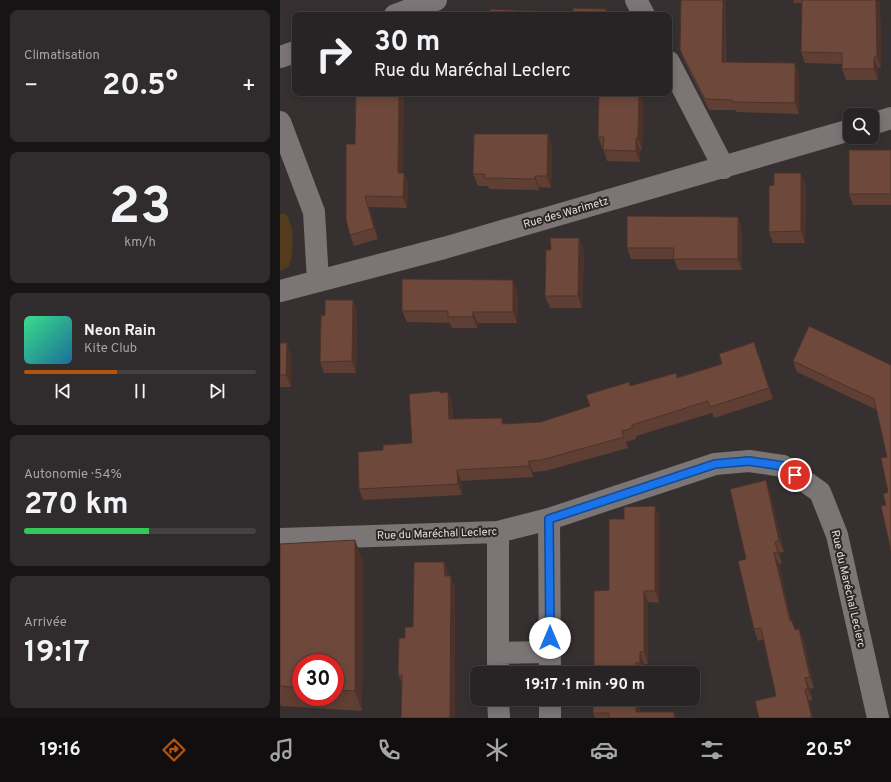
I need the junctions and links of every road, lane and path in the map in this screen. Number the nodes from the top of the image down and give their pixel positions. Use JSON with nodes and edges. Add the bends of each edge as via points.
{"nodes":[{"id":1,"x":436,"y":0,"type":"edge"},
{"id":2,"x":636,"y":0,"type":"edge"},
{"id":3,"x":403,"y":12,"type":"edge"},
{"id":4,"x":642,"y":12,"type":"edge"},
{"id":5,"x":292,"y":53,"type":"edge"},
{"id":6,"x":280,"y":57,"type":"edge"},
{"id":7,"x":672,"y":68,"type":"edge"},
{"id":8,"x":891,"y":118,"type":"edge"},
{"id":9,"x":280,"y":122,"type":"edge"},
{"id":10,"x":879,"y":122,"type":"edge"},
{"id":11,"x":843,"y":132,"type":"edge"},
{"id":12,"x":724,"y":168,"type":"junction"},
{"id":13,"x":318,"y":280,"type":"junction"},
{"id":14,"x":280,"y":291,"type":"edge"},
{"id":15,"x":549,"y":519,"type":"junction"},
{"id":16,"x":498,"y":532,"type":"junction"},
{"id":17,"x":280,"y":539,"type":"edge"},
{"id":18,"x":498,"y":663,"type":"edge"},
{"id":19,"x":550,"y":663,"type":"edge"},
{"id":20,"x":498,"y":706,"type":"edge"},
{"id":21,"x":550,"y":706,"type":"edge"},
{"id":22,"x":498,"y":718,"type":"edge"},
{"id":23,"x":550,"y":718,"type":"edge"},
{"id":24,"x":878,"y":718,"type":"edge"}],
"edges":[{"from":1,"to":3,"type":"street"},
{"from":2,"to":4,"type":"street"},
{"from":5,"to":6,"type":"street"},
{"from":7,"to":12,"type":"street"},
{"from":8,"to":10,"type":"street"},
{"from":9,"to":13,"type":"street","via":[[314,212]]},
{"from":11,"to":12,"type":"street","name":"Rue des Warimetz"},
{"from":12,"to":13,"type":"street","name":"Rue des Warimetz","via":[[444,248]]},
{"from":13,"to":14,"type":"street","name":"Rue des Warimetz"},
{"from":15,"to":16,"type":"street","name":"Rue du Maréchal Leclerc"},
{"from":15,"to":19,"type":"street"},
{"from":15,"to":24,"type":"street","name":"Rue du Maréchal Leclerc","via":[[715,464],[749,461],[783,466],[820,492],[837,535]]},
{"from":16,"to":17,"type":"street","name":"Rue du Maréchal Leclerc"},
{"from":16,"to":18,"type":"street"},
{"from":18,"to":19,"type":"street"},
{"from":20,"to":22,"type":"street"},
{"from":21,"to":23,"type":"street"}]}
